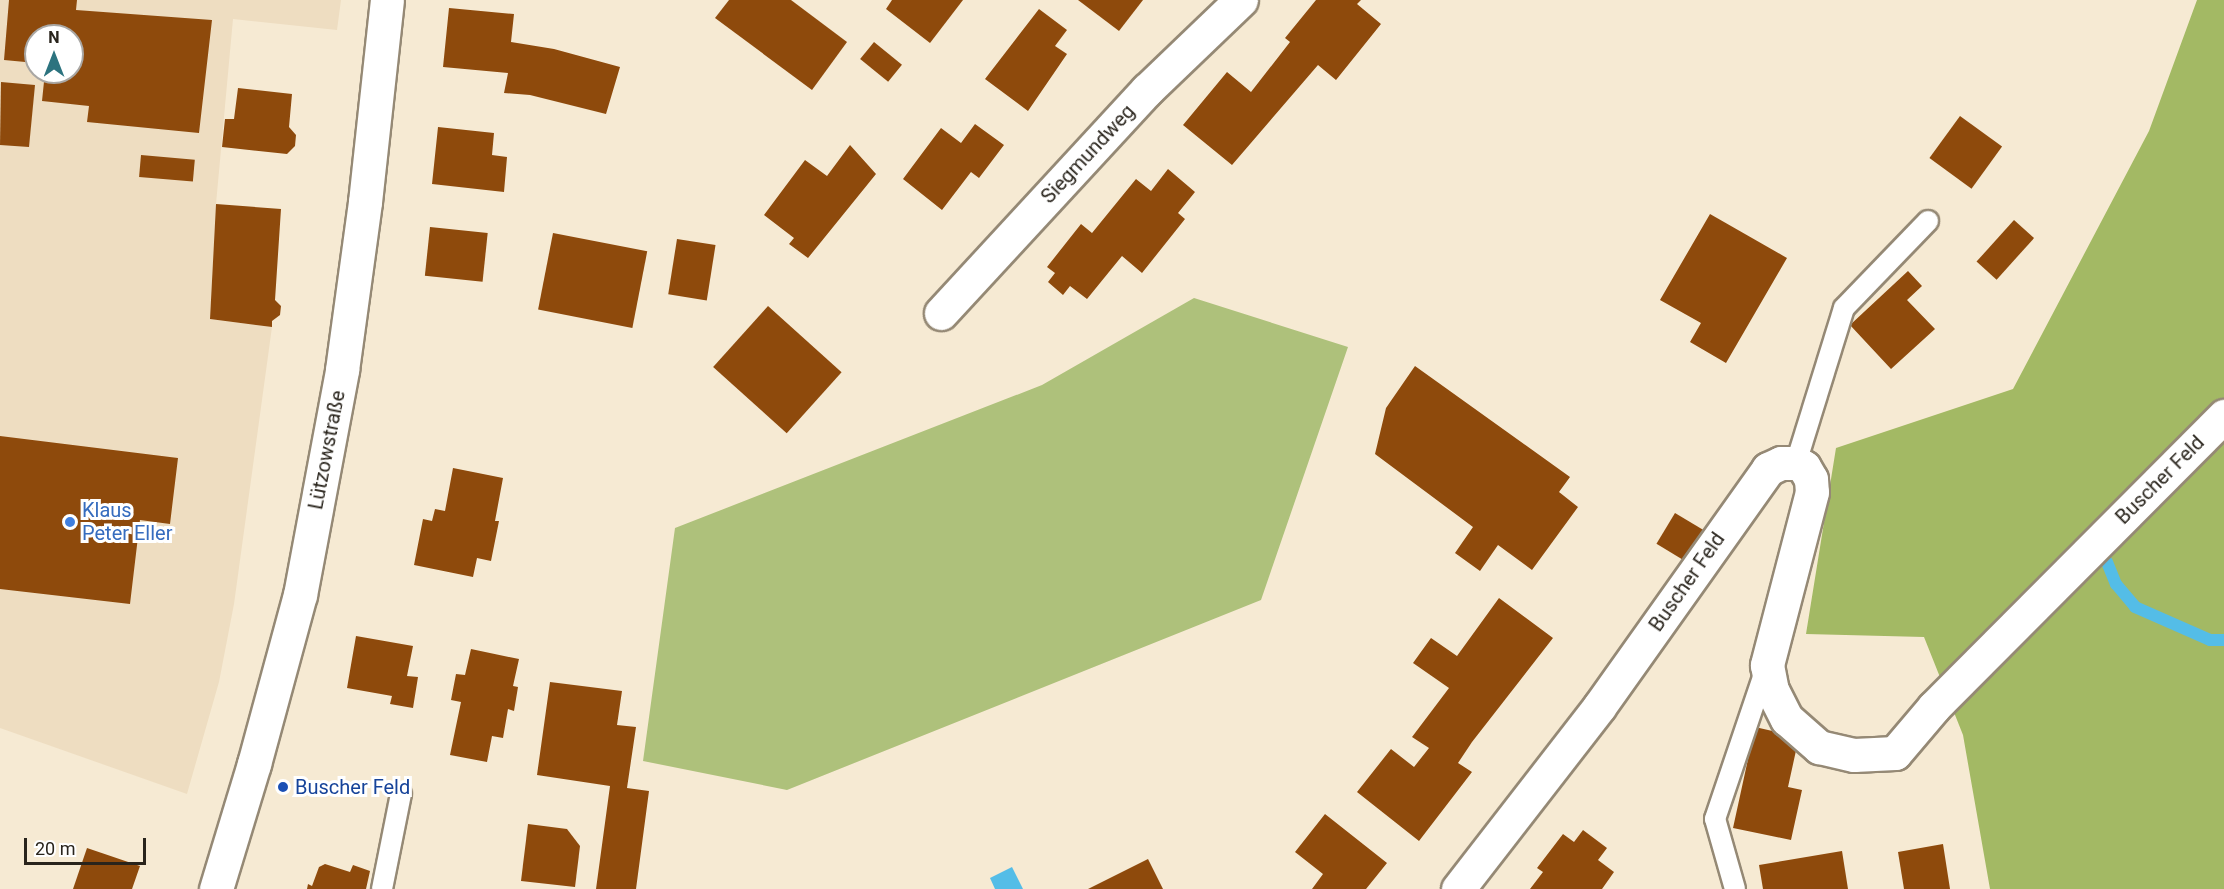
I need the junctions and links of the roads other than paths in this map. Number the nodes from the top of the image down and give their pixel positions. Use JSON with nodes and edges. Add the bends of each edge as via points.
{"nodes":[{"id":1,"x":387,"y":0,"type":"edge"},
{"id":2,"x":1241,"y":0,"type":"edge"},
{"id":3,"x":1928,"y":221,"type":"dead end"},
{"id":4,"x":941,"y":313,"type":"dead end"},
{"id":5,"x":2224,"y":416,"type":"edge"},
{"id":6,"x":1796,"y":463,"type":"junction"},
{"id":7,"x":1767,"y":665,"type":"junction"},
{"id":8,"x":401,"y":794,"type":"dead end"},
{"id":9,"x":216,"y":889,"type":"edge"},
{"id":10,"x":381,"y":889,"type":"edge"},
{"id":11,"x":1458,"y":889,"type":"edge"},
{"id":12,"x":1735,"y":889,"type":"edge"}],
"edges":[{"from":1,"to":9,"type":"street","name":"Lützowstraße","via":[[342,370],[300,595]]},
{"from":2,"to":4,"type":"street","name":"Siegmundweg","via":[[1147,90]]},
{"from":3,"to":6,"type":"lane","via":[[1844,309]]},
{"from":5,"to":7,"type":"street","name":"Buscher Feld","via":[[1934,707],[1895,753],[1854,754],[1820,747],[1787,719],[1772,690]]},
{"from":6,"to":7,"type":"street","name":"Buscher Feld","via":[[1804,467],[1812,492]]},
{"from":6,"to":11,"type":"street","name":"Buscher Feld","via":[[1781,463],[1768,469],[1757,482],[1599,706]]},
{"from":7,"to":12,"type":"lane","name":"Buscher Feld","via":[[1715,819]]},
{"from":8,"to":10,"type":"lane"}]}
